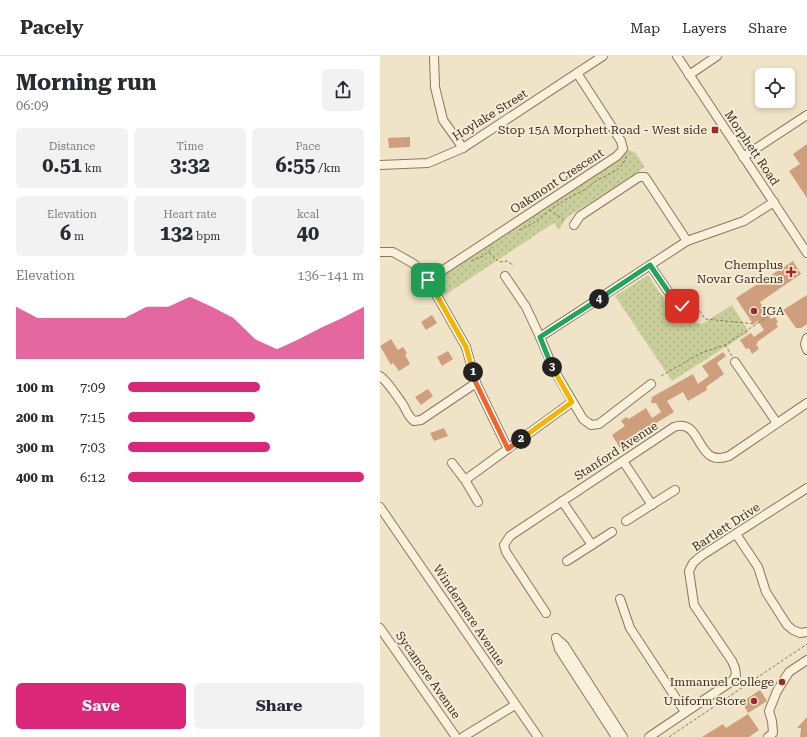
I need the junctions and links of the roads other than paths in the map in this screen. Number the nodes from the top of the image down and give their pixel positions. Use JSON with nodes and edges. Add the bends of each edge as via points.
{"nodes":[{"id":1,"x":434,"y":56,"type":"edge"},
{"id":2,"x":603,"y":56,"type":"edge"},
{"id":3,"x":677,"y":56,"type":"edge"},
{"id":4,"x":717,"y":56,"type":"edge"},
{"id":5,"x":577,"y":73,"type":"junction"},
{"id":6,"x":689,"y":75,"type":"junction"},
{"id":7,"x":807,"y":115,"type":"edge"},
{"id":8,"x":463,"y":148,"type":"junction"},
{"id":9,"x":743,"y":157,"type":"junction"},
{"id":10,"x":380,"y":165,"type":"edge"},
{"id":11,"x":774,"y":202,"type":"junction"},
{"id":12,"x":574,"y":225,"type":"dead end"},
{"id":13,"x":687,"y":241,"type":"junction"},
{"id":14,"x":806,"y":247,"type":"edge"},
{"id":15,"x":380,"y":252,"type":"edge"},
{"id":16,"x":650,"y":265,"type":"junction"},
{"id":17,"x":505,"y":276,"type":"dead end"},
{"id":18,"x":428,"y":280,"type":"junction"},
{"id":19,"x":682,"y":306,"type":"dead end"},
{"id":20,"x":540,"y":337,"type":"junction"},
{"id":21,"x":807,"y":338,"type":"edge"},
{"id":22,"x":807,"y":350,"type":"edge"},
{"id":23,"x":734,"y":359,"type":"road end"},
{"id":24,"x":380,"y":376,"type":"edge"},
{"id":25,"x":476,"y":383,"type":"junction"},
{"id":26,"x":651,"y":384,"type":"dead end"},
{"id":27,"x":572,"y":402,"type":"junction"},
{"id":28,"x":807,"y":402,"type":"edge"},
{"id":29,"x":777,"y":423,"type":"junction"},
{"id":30,"x":508,"y":449,"type":"junction"},
{"id":31,"x":623,"y":461,"type":"junction"},
{"id":32,"x":452,"y":463,"type":"dead end"},
{"id":33,"x":465,"y":480,"type":"junction"},
{"id":34,"x":807,"y":488,"type":"edge"},
{"id":35,"x":675,"y":490,"type":"dead end"},
{"id":36,"x":562,"y":501,"type":"junction"},
{"id":37,"x":478,"y":502,"type":"dead end"},
{"id":38,"x":652,"y":505,"type":"junction"},
{"id":39,"x":380,"y":507,"type":"edge"},
{"id":40,"x":626,"y":521,"type":"dead end"},
{"id":41,"x":612,"y":532,"type":"dead end"},
{"id":42,"x":736,"y":534,"type":"junction"},
{"id":43,"x":592,"y":545,"type":"junction"},
{"id":44,"x":567,"y":561,"type":"dead end"},
{"id":45,"x":620,"y":599,"type":"dead end"},
{"id":46,"x":546,"y":613,"type":"dead end"},
{"id":47,"x":380,"y":628,"type":"edge"},
{"id":48,"x":807,"y":632,"type":"edge"},
{"id":49,"x":807,"y":660,"type":"edge"},
{"id":50,"x":515,"y":705,"type":"junction"},
{"id":51,"x":685,"y":712,"type":"junction"},
{"id":52,"x":772,"y":721,"type":"junction"},
{"id":53,"x":456,"y":737,"type":"edge"},
{"id":54,"x":463,"y":737,"type":"edge"},
{"id":55,"x":538,"y":737,"type":"edge"},
{"id":56,"x":616,"y":737,"type":"edge"},
{"id":57,"x":623,"y":737,"type":"edge"},
{"id":58,"x":649,"y":737,"type":"edge"},
{"id":59,"x":768,"y":737,"type":"edge"},
{"id":60,"x":774,"y":737,"type":"edge"}],
"edges":[{"from":1,"to":8,"type":"street","via":[[434,87],[443,120]]},
{"from":2,"to":5,"type":"street","name":"Hoylake Street"},
{"from":3,"to":6,"type":"street","name":"Morphett Road"},
{"from":4,"to":6,"type":"street"},
{"from":5,"to":8,"type":"street","name":"Hoylake Street"},
{"from":5,"to":18,"type":"street","name":"Oakmont Crescent","via":[[622,141],[623,149],[617,156]]},
{"from":6,"to":9,"type":"street","name":"Morphett Road"},
{"from":7,"to":9,"type":"street"},
{"from":8,"to":10,"type":"street","name":"Hoylake Street","via":[[428,163]]},
{"from":9,"to":11,"type":"street","name":"Morphett Road"},
{"from":11,"to":13,"type":"street","via":[[744,221]]},
{"from":11,"to":14,"type":"street","name":"Morphett Road"},
{"from":12,"to":13,"type":"street","via":[[580,216],[642,176]]},
{"from":13,"to":16,"type":"street"},
{"from":15,"to":18,"type":"street","via":[[393,252],[414,264]]},
{"from":16,"to":19,"type":"street","via":[[674,300]]},
{"from":16,"to":20,"type":"street"},
{"from":17,"to":20,"type":"street","via":[[526,307]]},
{"from":18,"to":25,"type":"street","via":[[466,347]]},
{"from":20,"to":27,"type":"street","via":[[554,370]]},
{"from":21,"to":22,"type":"street"},
{"from":23,"to":29,"type":"street"},
{"from":24,"to":25,"type":"street","via":[[414,421],[421,420]]},
{"from":25,"to":30,"type":"street"},
{"from":26,"to":27,"type":"street","via":[[600,424],[591,425],[583,419]]},
{"from":27,"to":30,"type":"street"},
{"from":28,"to":29,"type":"street","name":"Stanford Avenue"},
{"from":29,"to":31,"type":"street","name":"Stanford Avenue","via":[[721,459],[709,456],[692,431],[680,425]]},
{"from":30,"to":33,"type":"street"},
{"from":31,"to":36,"type":"street","name":"Stanford Avenue"},
{"from":31,"to":38,"type":"street"},
{"from":32,"to":33,"type":"street"},
{"from":33,"to":37,"type":"street"},
{"from":34,"to":42,"type":"street","name":"Bartlett Drive"},
{"from":35,"to":38,"type":"street"},
{"from":36,"to":43,"type":"street"},
{"from":36,"to":46,"type":"street","name":"Stanford Avenue","via":[[510,536],[504,545]]},
{"from":38,"to":40,"type":"street"},
{"from":39,"to":50,"type":"street","name":"Windermere Avenue"},
{"from":41,"to":43,"type":"street"},
{"from":42,"to":48,"type":"street","via":[[758,567],[766,592],[787,625],[800,633]]},
{"from":42,"to":51,"type":"street","name":"Bartlett Drive","via":[[701,556],[693,563],[690,571],[694,605],[732,661],[736,675],[732,681]]},
{"from":43,"to":44,"type":"street"},
{"from":45,"to":51,"type":"street","via":[[630,628]]},
{"from":47,"to":53,"type":"street","name":"Sycamore Avenue"},
{"from":49,"to":52,"type":"street","via":[[789,672],[777,691],[769,712]]},
{"from":50,"to":54,"type":"street"},
{"from":50,"to":55,"type":"street","name":"Windermere Avenue"},
{"from":51,"to":58,"type":"street","name":"Bartlett Drive"},
{"from":52,"to":59,"type":"street","via":[[773,733]]},
{"from":52,"to":60,"type":"street","via":[[778,728]]},
{"from":56,"to":57,"type":"street","via":[[559,649],[556,638],[564,645]]}]}
